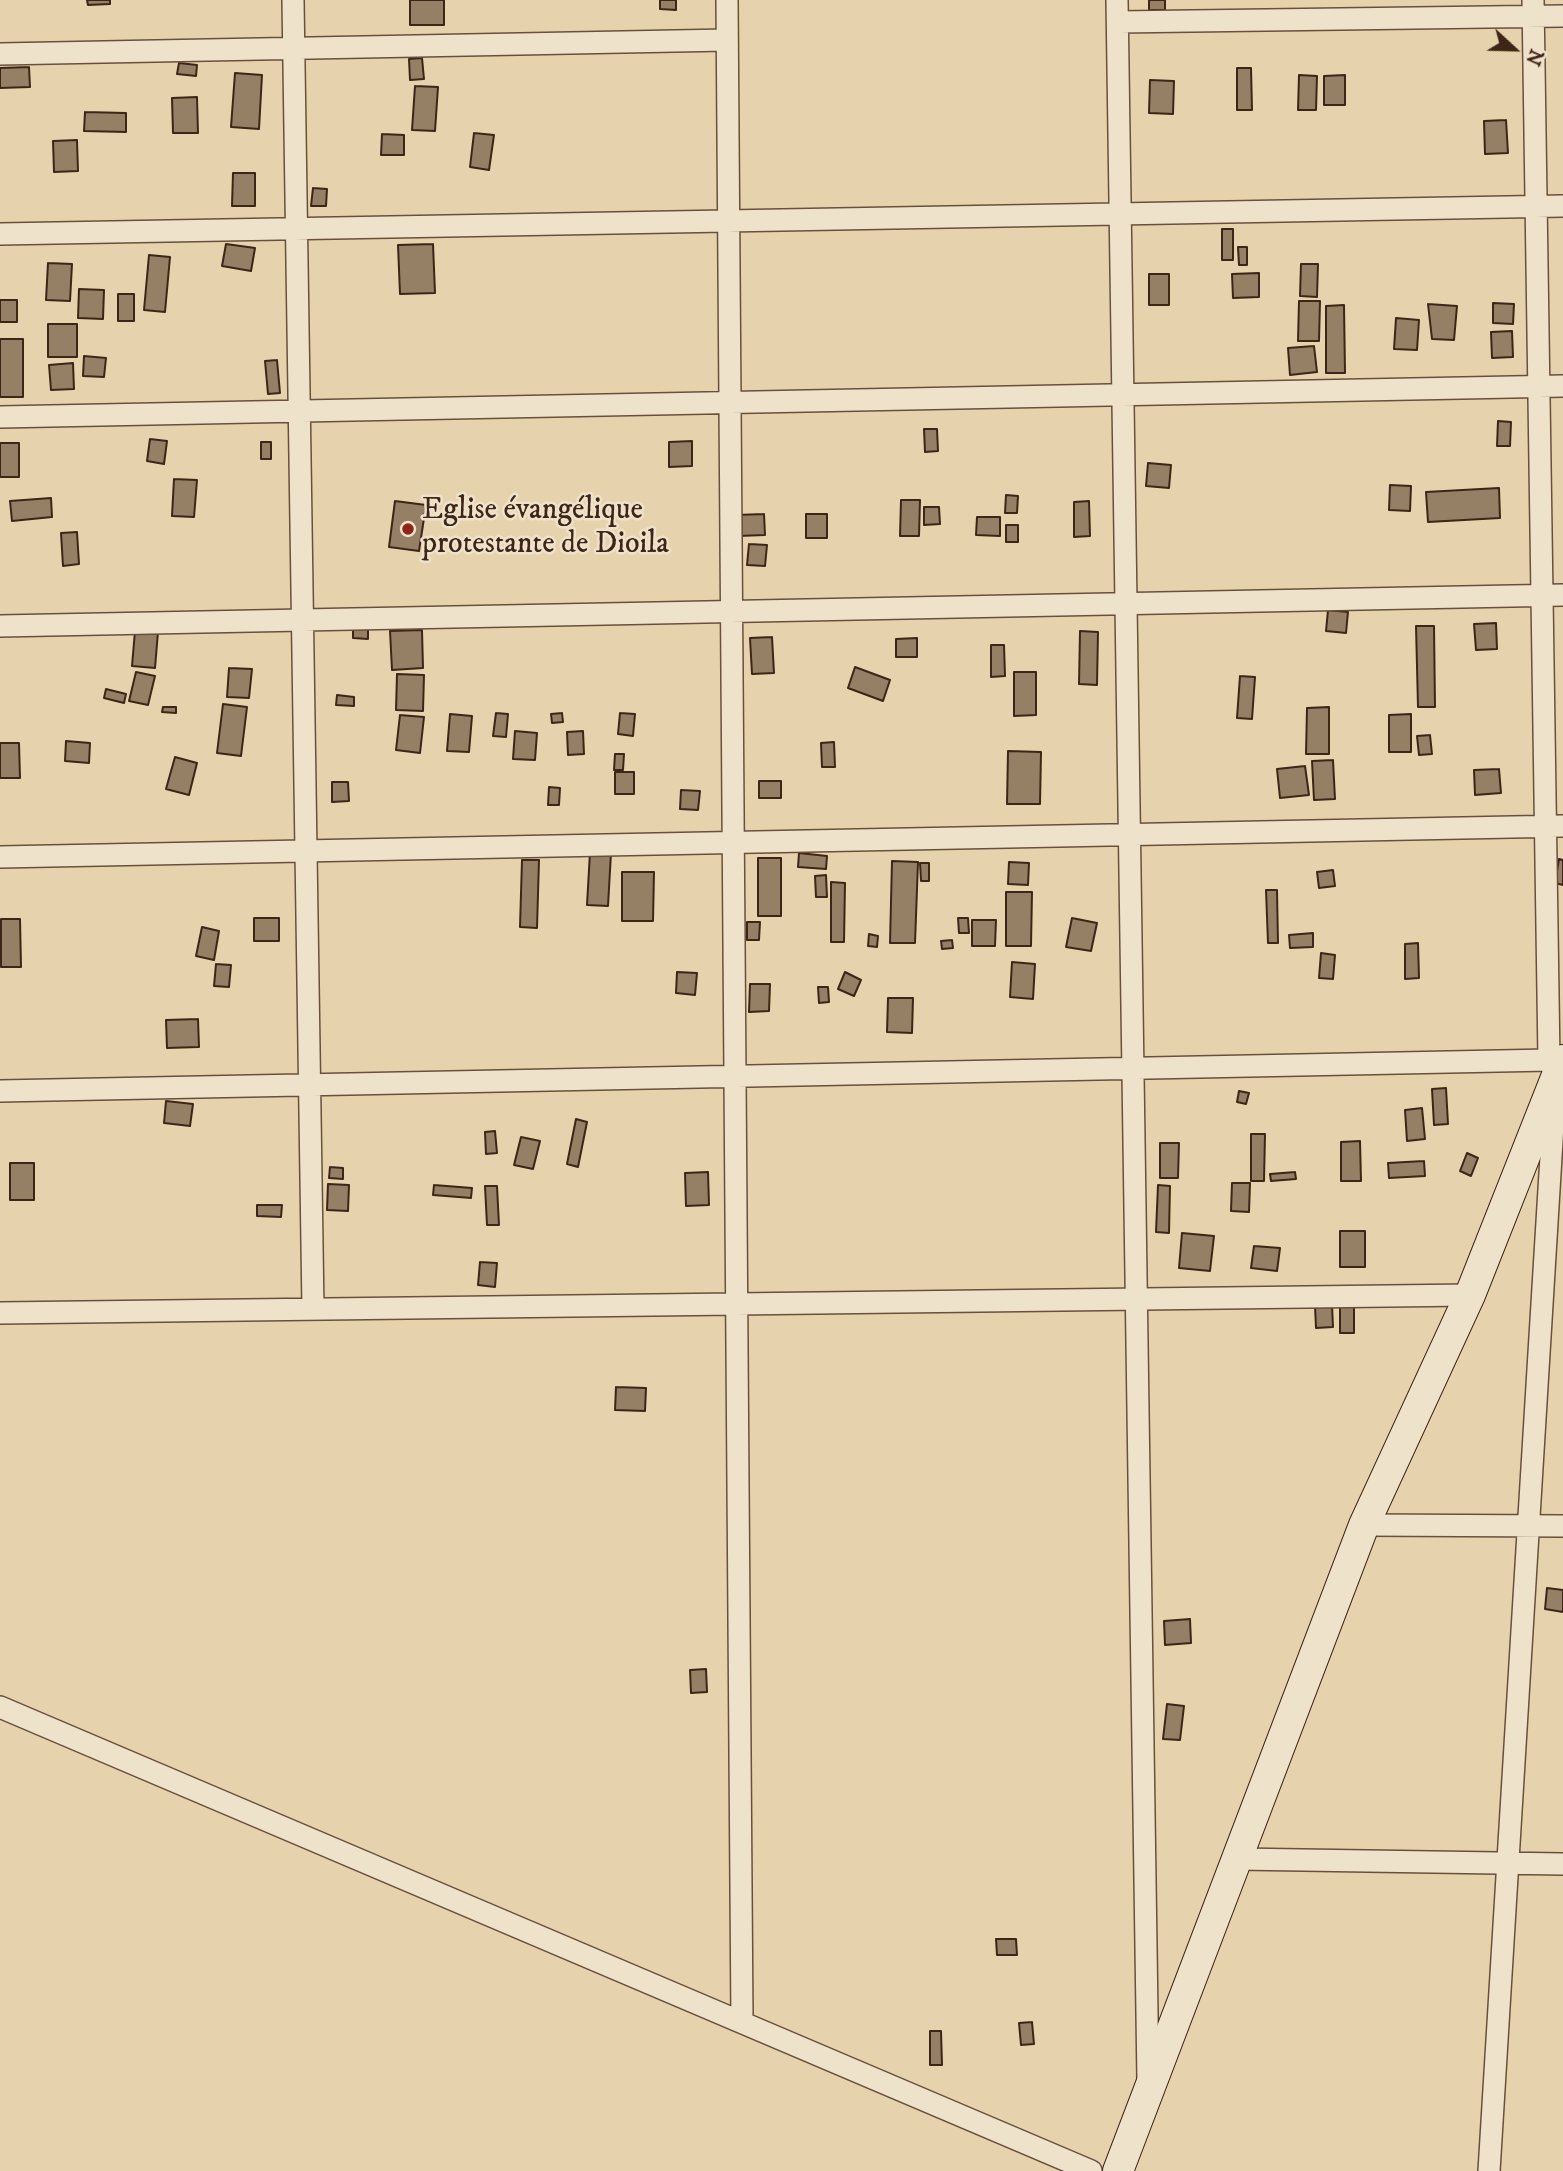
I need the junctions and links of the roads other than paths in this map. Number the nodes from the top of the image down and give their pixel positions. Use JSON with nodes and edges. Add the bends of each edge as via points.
{"nodes":[{"id":1,"x":293,"y":0,"type":"edge"},
{"id":2,"x":727,"y":0,"type":"edge"},
{"id":3,"x":1117,"y":0,"type":"edge"},
{"id":4,"x":1533,"y":8,"type":"edge"},
{"id":5,"x":1563,"y":16,"type":"edge"},
{"id":6,"x":1118,"y":22,"type":"junction"},
{"id":7,"x":727,"y":40,"type":"junction"},
{"id":8,"x":293,"y":48,"type":"junction"},
{"id":9,"x":0,"y":54,"type":"edge"},
{"id":10,"x":1563,"y":206,"type":"edge"},
{"id":11,"x":1536,"y":207,"type":"junction"},
{"id":12,"x":1120,"y":214,"type":"junction"},
{"id":13,"x":729,"y":221,"type":"junction"},
{"id":14,"x":296,"y":229,"type":"junction"},
{"id":15,"x":0,"y":234,"type":"edge"},
{"id":16,"x":1563,"y":386,"type":"edge"},
{"id":17,"x":1539,"y":387,"type":"junction"},
{"id":18,"x":1123,"y":395,"type":"junction"},
{"id":19,"x":730,"y":403,"type":"junction"},
{"id":20,"x":299,"y":411,"type":"junction"},
{"id":21,"x":0,"y":417,"type":"edge"},
{"id":22,"x":1553,"y":596,"type":"edge"},
{"id":23,"x":1126,"y":604,"type":"junction"},
{"id":24,"x":732,"y":612,"type":"junction"},
{"id":25,"x":302,"y":620,"type":"junction"},
{"id":26,"x":0,"y":626,"type":"edge"},
{"id":27,"x":1554,"y":826,"type":"edge"},
{"id":28,"x":1130,"y":834,"type":"junction"},
{"id":29,"x":734,"y":842,"type":"junction"},
{"id":30,"x":305,"y":850,"type":"junction"},
{"id":31,"x":0,"y":856,"type":"edge"},
{"id":32,"x":1556,"y":1065,"type":"edge"},
{"id":33,"x":1133,"y":1069,"type":"junction"},
{"id":34,"x":735,"y":1077,"type":"junction"},
{"id":35,"x":309,"y":1085,"type":"junction"},
{"id":36,"x":0,"y":1091,"type":"edge"},
{"id":37,"x":1470,"y":1295,"type":"junction"},
{"id":38,"x":1136,"y":1300,"type":"junction"},
{"id":39,"x":737,"y":1304,"type":"junction"},
{"id":40,"x":313,"y":1309,"type":"junction"},
{"id":41,"x":0,"y":1313,"type":"edge"},
{"id":42,"x":1364,"y":1525,"type":"junction"},
{"id":43,"x":1528,"y":1526,"type":"junction"},
{"id":44,"x":1563,"y":1527,"type":"edge"},
{"id":45,"x":0,"y":1707,"type":"edge"},
{"id":46,"x":1237,"y":1859,"type":"junction"},
{"id":47,"x":1507,"y":1863,"type":"junction"},
{"id":48,"x":1563,"y":1864,"type":"edge"},
{"id":49,"x":742,"y":2020,"type":"junction"},
{"id":50,"x":1148,"y":2092,"type":"junction"},
{"id":51,"x":1091,"y":2171,"type":"edge"},
{"id":52,"x":1118,"y":2171,"type":"edge"},
{"id":53,"x":1489,"y":2171,"type":"edge"}],
"edges":[{"from":1,"to":8,"type":"street"},
{"from":2,"to":7,"type":"street"},
{"from":3,"to":6,"type":"street"},
{"from":4,"to":5,"type":"street"},
{"from":4,"to":6,"type":"street"},
{"from":4,"to":11,"type":"street"},
{"from":6,"to":12,"type":"street"},
{"from":7,"to":8,"type":"street"},
{"from":7,"to":13,"type":"street"},
{"from":8,"to":9,"type":"street"},
{"from":8,"to":14,"type":"street"},
{"from":10,"to":11,"type":"street"},
{"from":11,"to":12,"type":"street"},
{"from":11,"to":17,"type":"street"},
{"from":12,"to":13,"type":"street"},
{"from":12,"to":18,"type":"street"},
{"from":13,"to":14,"type":"street"},
{"from":13,"to":19,"type":"street"},
{"from":14,"to":15,"type":"street"},
{"from":14,"to":20,"type":"street"},
{"from":16,"to":17,"type":"street"},
{"from":17,"to":18,"type":"street"},
{"from":17,"to":22,"type":"street"},
{"from":18,"to":19,"type":"street"},
{"from":18,"to":23,"type":"street"},
{"from":19,"to":20,"type":"street"},
{"from":19,"to":24,"type":"street"},
{"from":20,"to":21,"type":"street"},
{"from":20,"to":25,"type":"street"},
{"from":22,"to":23,"type":"street"},
{"from":22,"to":27,"type":"street"},
{"from":23,"to":24,"type":"street"},
{"from":23,"to":28,"type":"street"},
{"from":24,"to":25,"type":"street"},
{"from":24,"to":29,"type":"street"},
{"from":25,"to":26,"type":"street"},
{"from":25,"to":30,"type":"street"},
{"from":27,"to":28,"type":"street"},
{"from":27,"to":32,"type":"street"},
{"from":28,"to":29,"type":"street"},
{"from":28,"to":33,"type":"street"},
{"from":29,"to":30,"type":"street"},
{"from":29,"to":34,"type":"street"},
{"from":30,"to":31,"type":"street"},
{"from":30,"to":35,"type":"street"},
{"from":32,"to":33,"type":"street"},
{"from":32,"to":37,"type":"street"},
{"from":32,"to":43,"type":"street"},
{"from":33,"to":34,"type":"street"},
{"from":33,"to":38,"type":"street"},
{"from":34,"to":35,"type":"street"},
{"from":34,"to":39,"type":"street"},
{"from":35,"to":36,"type":"street"},
{"from":35,"to":40,"type":"street"},
{"from":37,"to":38,"type":"street"},
{"from":37,"to":42,"type":"street"},
{"from":38,"to":39,"type":"street"},
{"from":38,"to":50,"type":"street"},
{"from":39,"to":40,"type":"street"},
{"from":39,"to":49,"type":"street"},
{"from":40,"to":41,"type":"street"},
{"from":42,"to":43,"type":"street"},
{"from":42,"to":46,"type":"street"},
{"from":43,"to":44,"type":"street"},
{"from":43,"to":47,"type":"street"},
{"from":45,"to":49,"type":"street"},
{"from":46,"to":47,"type":"street"},
{"from":46,"to":50,"type":"street"},
{"from":47,"to":48,"type":"street"},
{"from":47,"to":53,"type":"street"},
{"from":49,"to":51,"type":"street"},
{"from":50,"to":52,"type":"street"}]}
